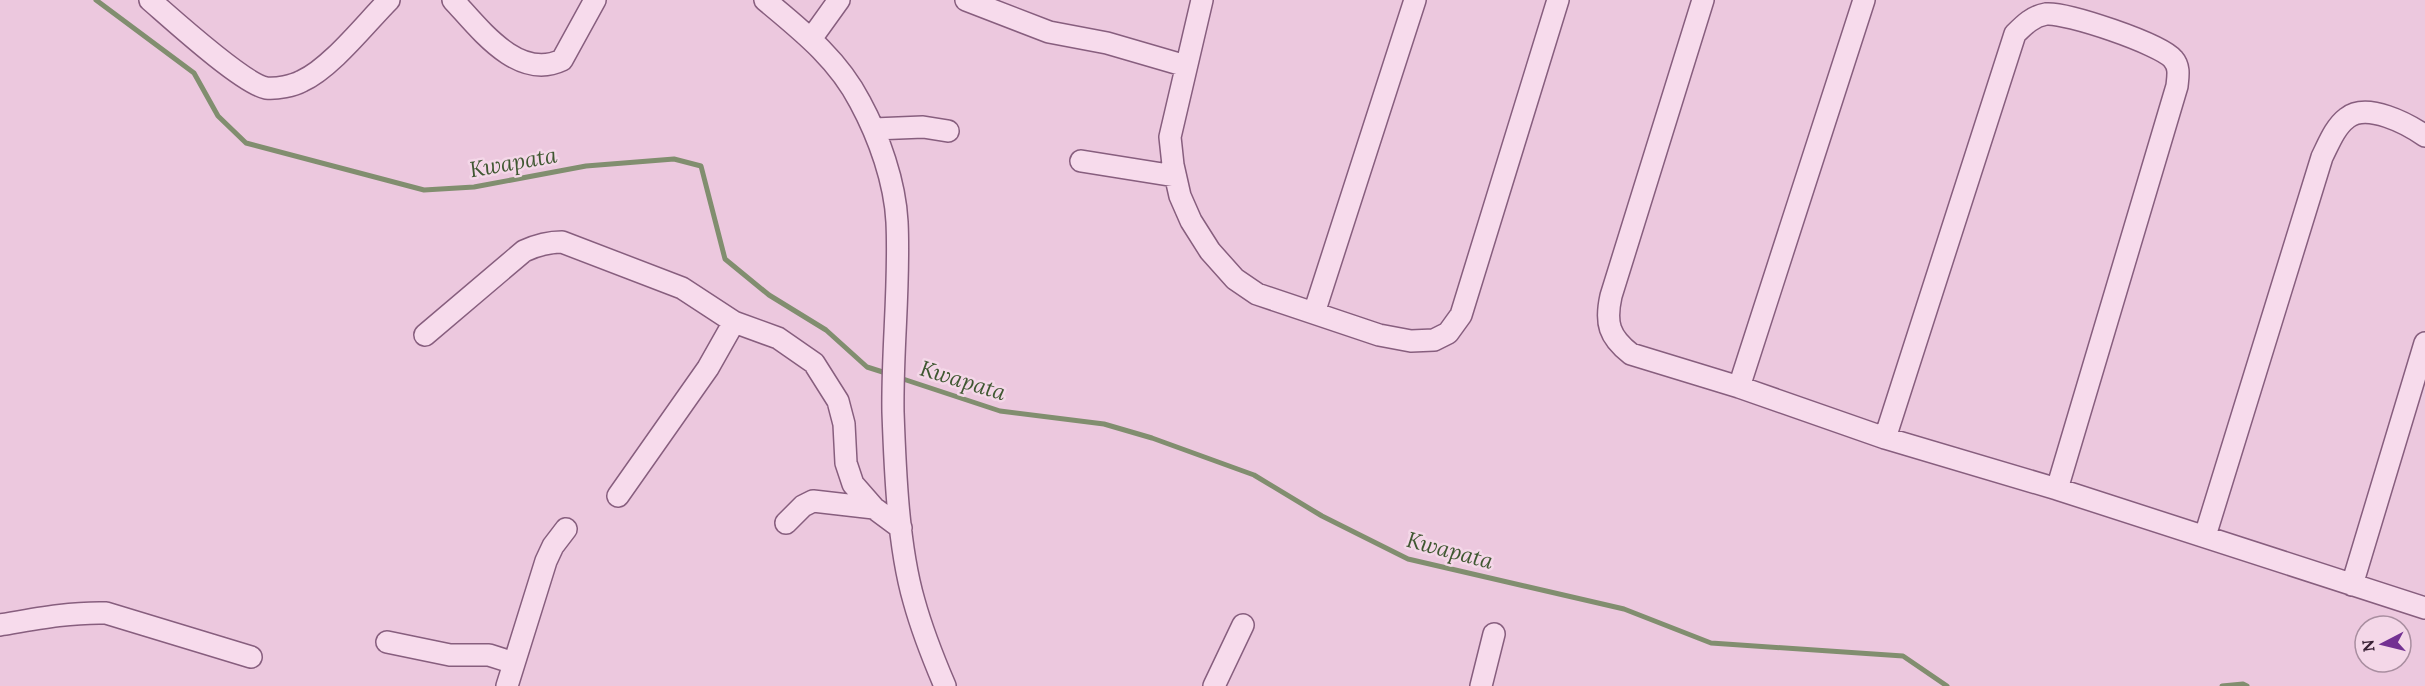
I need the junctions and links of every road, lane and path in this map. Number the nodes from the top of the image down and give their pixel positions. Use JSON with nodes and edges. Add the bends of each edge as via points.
{"nodes":[{"id":1,"x":150,"y":0,"type":"edge"},
{"id":2,"x":389,"y":0,"type":"edge"},
{"id":3,"x":453,"y":0,"type":"edge"},
{"id":4,"x":594,"y":0,"type":"edge"},
{"id":5,"x":765,"y":0,"type":"edge"},
{"id":6,"x":839,"y":0,"type":"edge"},
{"id":7,"x":966,"y":0,"type":"edge"},
{"id":8,"x":1414,"y":0,"type":"edge"},
{"id":9,"x":1558,"y":0,"type":"edge"},
{"id":10,"x":1703,"y":0,"type":"edge"},
{"id":11,"x":1864,"y":0,"type":"edge"},
{"id":12,"x":1196,"y":2,"type":"edge"},
{"id":13,"x":812,"y":39,"type":"junction"},
{"id":14,"x":1186,"y":66,"type":"junction"},
{"id":15,"x":874,"y":129,"type":"junction"},
{"id":16,"x":948,"y":131,"type":"dead end"},
{"id":17,"x":2425,"y":136,"type":"edge"},
{"id":18,"x":1081,"y":160,"type":"dead end"},
{"id":19,"x":1175,"y":176,"type":"junction"},
{"id":20,"x":1314,"y":313,"type":"junction"},
{"id":21,"x":734,"y":322,"type":"junction"},
{"id":22,"x":424,"y":335,"type":"dead end"},
{"id":23,"x":2425,"y":344,"type":"edge"},
{"id":24,"x":1739,"y":387,"type":"junction"},
{"id":25,"x":1885,"y":438,"type":"junction"},
{"id":26,"x":2057,"y":489,"type":"junction"},
{"id":27,"x":618,"y":496,"type":"dead end"},
{"id":28,"x":874,"y":508,"type":"junction"},
{"id":29,"x":786,"y":523,"type":"dead end"},
{"id":30,"x":566,"y":528,"type":"dead end"},
{"id":31,"x":901,"y":528,"type":"junction"},
{"id":32,"x":2205,"y":536,"type":"junction"},
{"id":33,"x":2352,"y":585,"type":"junction"},
{"id":34,"x":2425,"y":608,"type":"edge"},
{"id":35,"x":1243,"y":625,"type":"dead end"},
{"id":36,"x":0,"y":626,"type":"edge"},
{"id":37,"x":1494,"y":634,"type":"dead end"},
{"id":38,"x":387,"y":642,"type":"dead end"},
{"id":39,"x":251,"y":657,"type":"dead end"},
{"id":40,"x":514,"y":663,"type":"junction"},
{"id":41,"x":507,"y":686,"type":"edge"},
{"id":42,"x":945,"y":686,"type":"edge"},
{"id":43,"x":1214,"y":686,"type":"edge"},
{"id":44,"x":1481,"y":686,"type":"edge"}],
"edges":[{"from":1,"to":2,"type":"street","via":[[243,76],[266,88],[303,81],[327,63]]},
{"from":3,"to":4,"type":"street","via":[[506,54],[543,66],[562,60]]},
{"from":5,"to":13,"type":"street"},
{"from":6,"to":13,"type":"street"},
{"from":7,"to":14,"type":"street","via":[[1049,32],[1107,43]]},
{"from":8,"to":20,"type":"street"},
{"from":9,"to":20,"type":"street","via":[[1476,272],[1461,315],[1448,333],[1434,340],[1411,341],[1378,335]]},
{"from":10,"to":24,"type":"street","via":[[1607,315],[1619,345],[1631,354]]},
{"from":11,"to":24,"type":"street"},
{"from":12,"to":14,"type":"street"},
{"from":13,"to":15,"type":"street","via":[[837,66]]},
{"from":14,"to":19,"type":"street","via":[[1170,137]]},
{"from":15,"to":16,"type":"street"},
{"from":15,"to":31,"type":"street","via":[[897,220],[894,412]]},
{"from":17,"to":32,"type":"street","via":[[2396,117],[2364,113],[2349,116],[2337,129],[2322,157]]},
{"from":18,"to":19,"type":"street"},
{"from":19,"to":20,"type":"street","via":[[1191,220],[1210,251],[1236,279],[1257,294]]},
{"from":21,"to":22,"type":"street","via":[[682,288],[562,242],[550,242],[524,251]]},
{"from":21,"to":27,"type":"street","via":[[708,368]]},
{"from":21,"to":28,"type":"street","via":[[778,338],[814,363],[838,401],[849,476],[859,494]]},
{"from":23,"to":33,"type":"street"},
{"from":24,"to":25,"type":"street"},
{"from":25,"to":26,"type":"street"},
{"from":25,"to":26,"type":"street","via":[[2015,34],[2030,19],[2045,14],[2101,27],[2158,48],[2173,58],[2179,71],[2163,138]]},
{"from":26,"to":32,"type":"street"},
{"from":28,"to":29,"type":"street","via":[[813,501]]},
{"from":28,"to":31,"type":"street"},
{"from":30,"to":40,"type":"street","via":[[546,561]]},
{"from":31,"to":42,"type":"street","via":[[913,599]]},
{"from":32,"to":33,"type":"street"},
{"from":33,"to":34,"type":"street"},
{"from":35,"to":43,"type":"street"},
{"from":36,"to":39,"type":"street","via":[[62,615],[106,613]]},
{"from":37,"to":44,"type":"street"},
{"from":38,"to":40,"type":"street","via":[[450,655],[489,655]]},
{"from":40,"to":41,"type":"street"}]}
